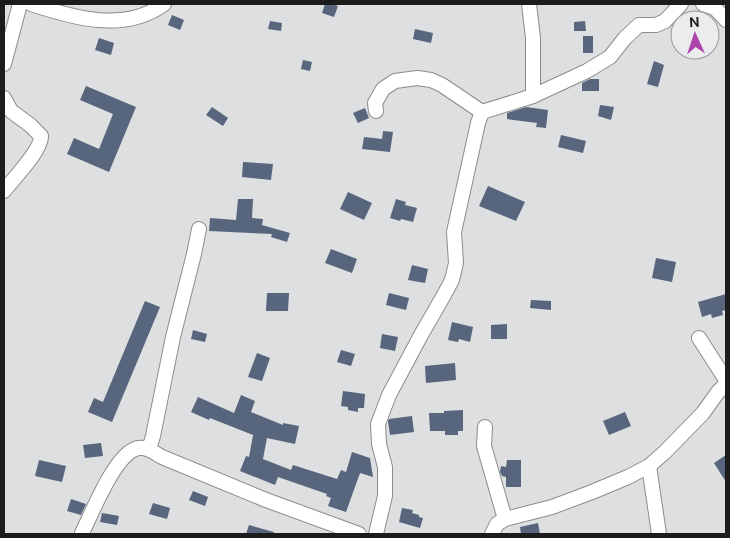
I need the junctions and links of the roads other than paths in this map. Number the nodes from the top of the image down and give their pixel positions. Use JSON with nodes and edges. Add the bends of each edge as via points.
{"nodes":[{"id":1,"x":20,"y":4,"type":"edge"},
{"id":2,"x":31,"y":4,"type":"edge"},
{"id":3,"x":164,"y":4,"type":"edge"},
{"id":4,"x":529,"y":4,"type":"edge"},
{"id":5,"x":681,"y":4,"type":"edge"},
{"id":6,"x":704,"y":4,"type":"edge"},
{"id":7,"x":726,"y":20,"type":"edge"},
{"id":8,"x":4,"y":64,"type":"edge"},
{"id":9,"x":533,"y":96,"type":"junction"},
{"id":10,"x":4,"y":98,"type":"edge"},
{"id":11,"x":376,"y":111,"type":"dead end"},
{"id":12,"x":482,"y":112,"type":"junction"},
{"id":13,"x":4,"y":191,"type":"edge"},
{"id":14,"x":199,"y":229,"type":"dead end"},
{"id":15,"x":700,"y":338,"type":"dead end"},
{"id":16,"x":726,"y":380,"type":"edge"},
{"id":17,"x":726,"y":385,"type":"edge"},
{"id":18,"x":484,"y":427,"type":"dead end"},
{"id":19,"x":149,"y":449,"type":"junction"},
{"id":20,"x":649,"y":466,"type":"junction"},
{"id":21,"x":504,"y":519,"type":"junction"},
{"id":22,"x":82,"y":533,"type":"edge"},
{"id":23,"x":359,"y":534,"type":"edge"},
{"id":24,"x":376,"y":534,"type":"edge"},
{"id":25,"x":492,"y":534,"type":"edge"},
{"id":26,"x":659,"y":534,"type":"edge"}],
"edges":[{"from":1,"to":8,"type":"street"},
{"from":2,"to":3,"type":"street","via":[[63,15],[105,20],[139,18]]},
{"from":4,"to":9,"type":"street","via":[[533,38]]},
{"from":5,"to":9,"type":"street","via":[[665,21],[639,26],[610,56],[587,72]]},
{"from":6,"to":7,"type":"street","via":[[715,8]]},
{"from":9,"to":12,"type":"street"},
{"from":10,"to":13,"type":"street","via":[[11,111],[41,136],[36,151]]},
{"from":11,"to":12,"type":"street","via":[[375,103],[383,89],[395,81],[417,78],[442,85]]},
{"from":12,"to":24,"type":"street","via":[[454,232],[456,263],[452,280],[394,386],[378,424],[385,467],[385,496]]},
{"from":14,"to":19,"type":"street"},
{"from":15,"to":16,"type":"street"},
{"from":17,"to":20,"type":"street","via":[[703,413]]},
{"from":18,"to":21,"type":"street","via":[[484,446]]},
{"from":19,"to":22,"type":"street","via":[[133,449],[120,462]]},
{"from":19,"to":23,"type":"street","via":[[266,500]]},
{"from":20,"to":21,"type":"street","via":[[552,507]]},
{"from":20,"to":26,"type":"street"},
{"from":21,"to":25,"type":"street"}]}
